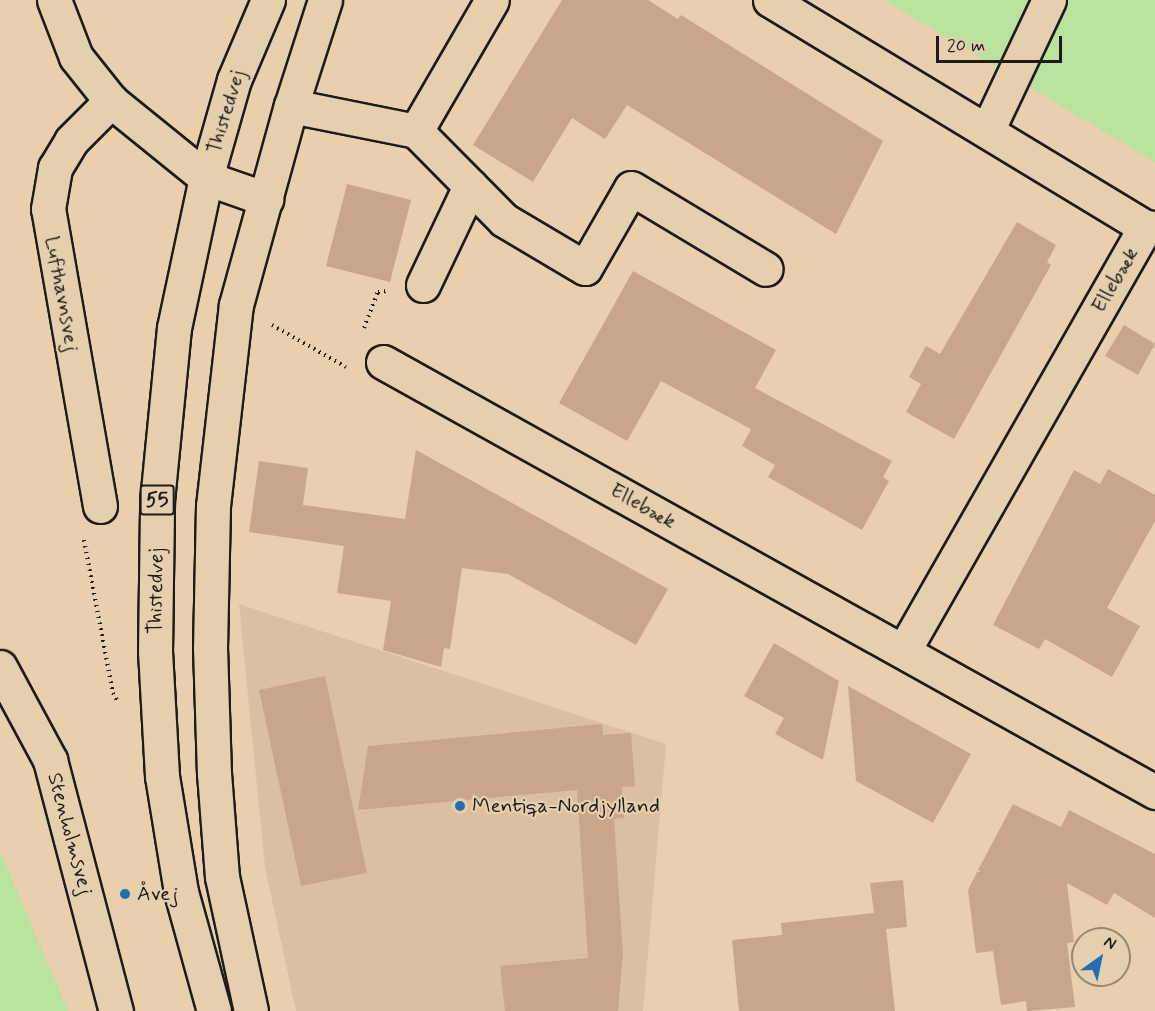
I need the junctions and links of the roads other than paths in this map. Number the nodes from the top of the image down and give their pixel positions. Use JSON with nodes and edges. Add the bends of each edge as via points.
{"nodes":[{"id":1,"x":54,"y":0,"type":"edge"},
{"id":2,"x":268,"y":0,"type":"edge"},
{"id":3,"x":325,"y":0,"type":"edge"},
{"id":4,"x":492,"y":0,"type":"edge"},
{"id":5,"x":770,"y":0,"type":"edge"},
{"id":6,"x":1049,"y":0,"type":"edge"},
{"id":7,"x":111,"y":101,"type":"junction"},
{"id":8,"x":291,"y":106,"type":"junction"},
{"id":9,"x":416,"y":131,"type":"junction"},
{"id":10,"x":987,"y":132,"type":"junction"},
{"id":11,"x":206,"y":178,"type":"junction"},
{"id":12,"x":470,"y":186,"type":"junction"},
{"id":13,"x":266,"y":199,"type":"junction"},
{"id":14,"x":1150,"y":228,"type":"edge"},
{"id":15,"x":766,"y":269,"type":"dead end"},
{"id":16,"x":423,"y":285,"type":"road end"},
{"id":17,"x":368,"y":360,"type":"road end"},
{"id":18,"x":100,"y":506,"type":"road end"},
{"id":19,"x":904,"y":650,"type":"junction"},
{"id":20,"x":0,"y":667,"type":"edge"},
{"id":21,"x":1155,"y":792,"type":"edge"},
{"id":22,"x":250,"y":1005,"type":"edge"},
{"id":23,"x":211,"y":1010,"type":"edge"},
{"id":24,"x":116,"y":1011,"type":"edge"}],
"edges":[{"from":1,"to":7,"type":"street","via":[[76,57]]},
{"from":2,"to":11,"type":"street","name":"Thistedvej","number":"55","via":[[234,80]]},
{"from":3,"to":8,"type":"street"},
{"from":4,"to":9,"type":"street"},
{"from":5,"to":10,"type":"street","name":"Ellebæk"},
{"from":6,"to":10,"type":"street"},
{"from":7,"to":11,"type":"street"},
{"from":7,"to":18,"type":"street","name":"Lufthavnsvej","via":[[65,150],[55,168],[48,209]]},
{"from":8,"to":9,"type":"street"},
{"from":8,"to":13,"type":"street"},
{"from":9,"to":12,"type":"street"},
{"from":10,"to":14,"type":"street","name":"Ellebæk"},
{"from":11,"to":13,"type":"street"},
{"from":11,"to":23,"type":"street","name":"Thistedvej","number":"55","via":[[174,328],[157,501],[155,652],[166,799],[181,892]]},
{"from":12,"to":15,"type":"street","via":[[504,220],[585,268],[631,188]]},
{"from":12,"to":16,"type":"street"},
{"from":13,"to":22,"type":"street","via":[[236,305],[213,506],[210,649],[222,877]]},
{"from":14,"to":19,"type":"street","name":"Ellebæk"},
{"from":17,"to":19,"type":"street","name":"Ellebæk"},
{"from":19,"to":21,"type":"street","name":"Ellebæk"},
{"from":20,"to":24,"type":"street","name":"Stenholmsvej","via":[[50,760]]},
{"from":22,"to":23,"type":"street"}]}
